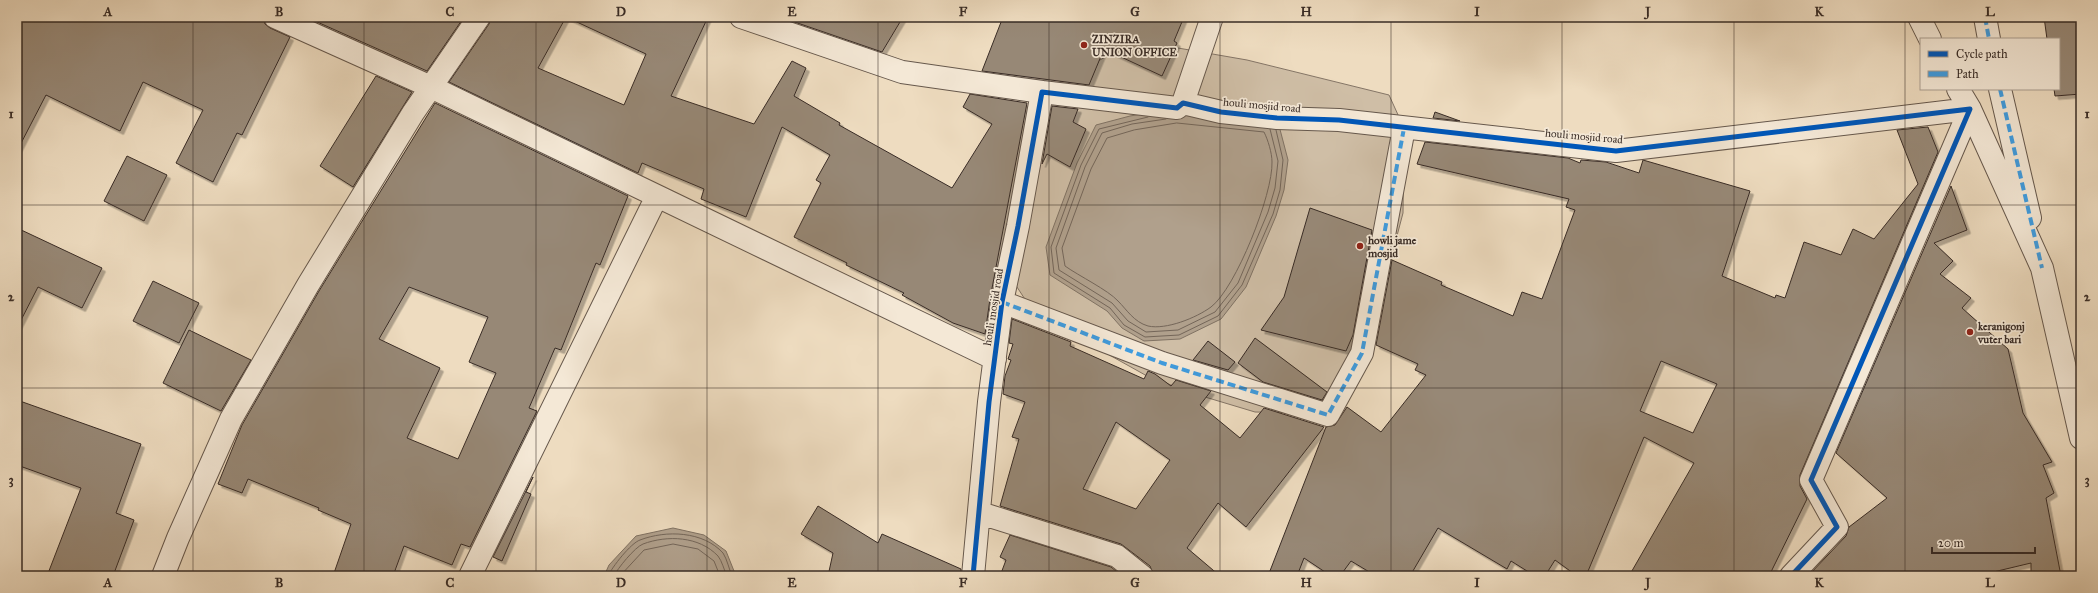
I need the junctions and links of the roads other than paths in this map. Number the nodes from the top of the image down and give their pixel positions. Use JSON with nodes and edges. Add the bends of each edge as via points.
{"nodes":[{"id":1,"x":275,"y":17,"type":"edge"},
{"id":2,"x":479,"y":17,"type":"edge"},
{"id":3,"x":741,"y":17,"type":"edge"},
{"id":4,"x":1212,"y":17,"type":"edge"},
{"id":5,"x":1919,"y":17,"type":"edge"},
{"id":6,"x":1985,"y":17,"type":"edge"},
{"id":7,"x":1930,"y":38,"type":"edge"},
{"id":8,"x":1989,"y":38,"type":"edge"},
{"id":9,"x":431,"y":87,"type":"junction"},
{"id":10,"x":1959,"y":90,"type":"edge"},
{"id":11,"x":2000,"y":90,"type":"edge"},
{"id":12,"x":1042,"y":92,"type":"junction"},
{"id":13,"x":1183,"y":102,"type":"junction"},
{"id":14,"x":1970,"y":109,"type":"junction"},
{"id":15,"x":1404,"y":128,"type":"junction"},
{"id":16,"x":657,"y":196,"type":"junction"},
{"id":17,"x":2042,"y":268,"type":"junction"},
{"id":18,"x":1002,"y":302,"type":"junction"},
{"id":19,"x":995,"y":358,"type":"junction"},
{"id":20,"x":2080,"y":432,"type":"edge"},
{"id":21,"x":980,"y":513,"type":"junction"},
{"id":22,"x":163,"y":576,"type":"edge"},
{"id":23,"x":470,"y":576,"type":"edge"},
{"id":24,"x":973,"y":576,"type":"edge"},
{"id":25,"x":1142,"y":576,"type":"edge"},
{"id":26,"x":1791,"y":576,"type":"edge"}],
"edges":[{"from":1,"to":9,"type":"street"},
{"from":2,"to":9,"type":"street"},
{"from":3,"to":12,"type":"street","via":[[902,72]]},
{"from":4,"to":13,"type":"street"},
{"from":5,"to":7,"type":"street"},
{"from":6,"to":8,"type":"street"},
{"from":9,"to":16,"type":"street"},
{"from":9,"to":22,"type":"street","via":[[308,285],[231,419]]},
{"from":10,"to":14,"type":"street"},
{"from":11,"to":17,"type":"street"},
{"from":12,"to":13,"type":"street","name":"houli mosjid road","via":[[1177,108]]},
{"from":12,"to":18,"type":"street","name":"houli mosjid road"},
{"from":13,"to":15,"type":"street","name":"houli mosjid road","via":[[1235,114],[1339,120]]},
{"from":14,"to":15,"type":"street","name":"houli mosjid road","via":[[1616,151]]},
{"from":14,"to":17,"type":"street"},
{"from":14,"to":26,"type":"street","via":[[1811,480],[1837,527]]},
{"from":15,"to":18,"type":"street","via":[[1362,353],[1328,415],[1162,363]]},
{"from":16,"to":19,"type":"street"},
{"from":16,"to":23,"type":"street"},
{"from":17,"to":20,"type":"street"},
{"from":18,"to":19,"type":"street","name":"houli mosjid road"},
{"from":19,"to":21,"type":"street","name":"houli mosjid road"},
{"from":21,"to":24,"type":"street","name":"houli mosjid road"},
{"from":21,"to":25,"type":"street","via":[[1117,556]]}]}
